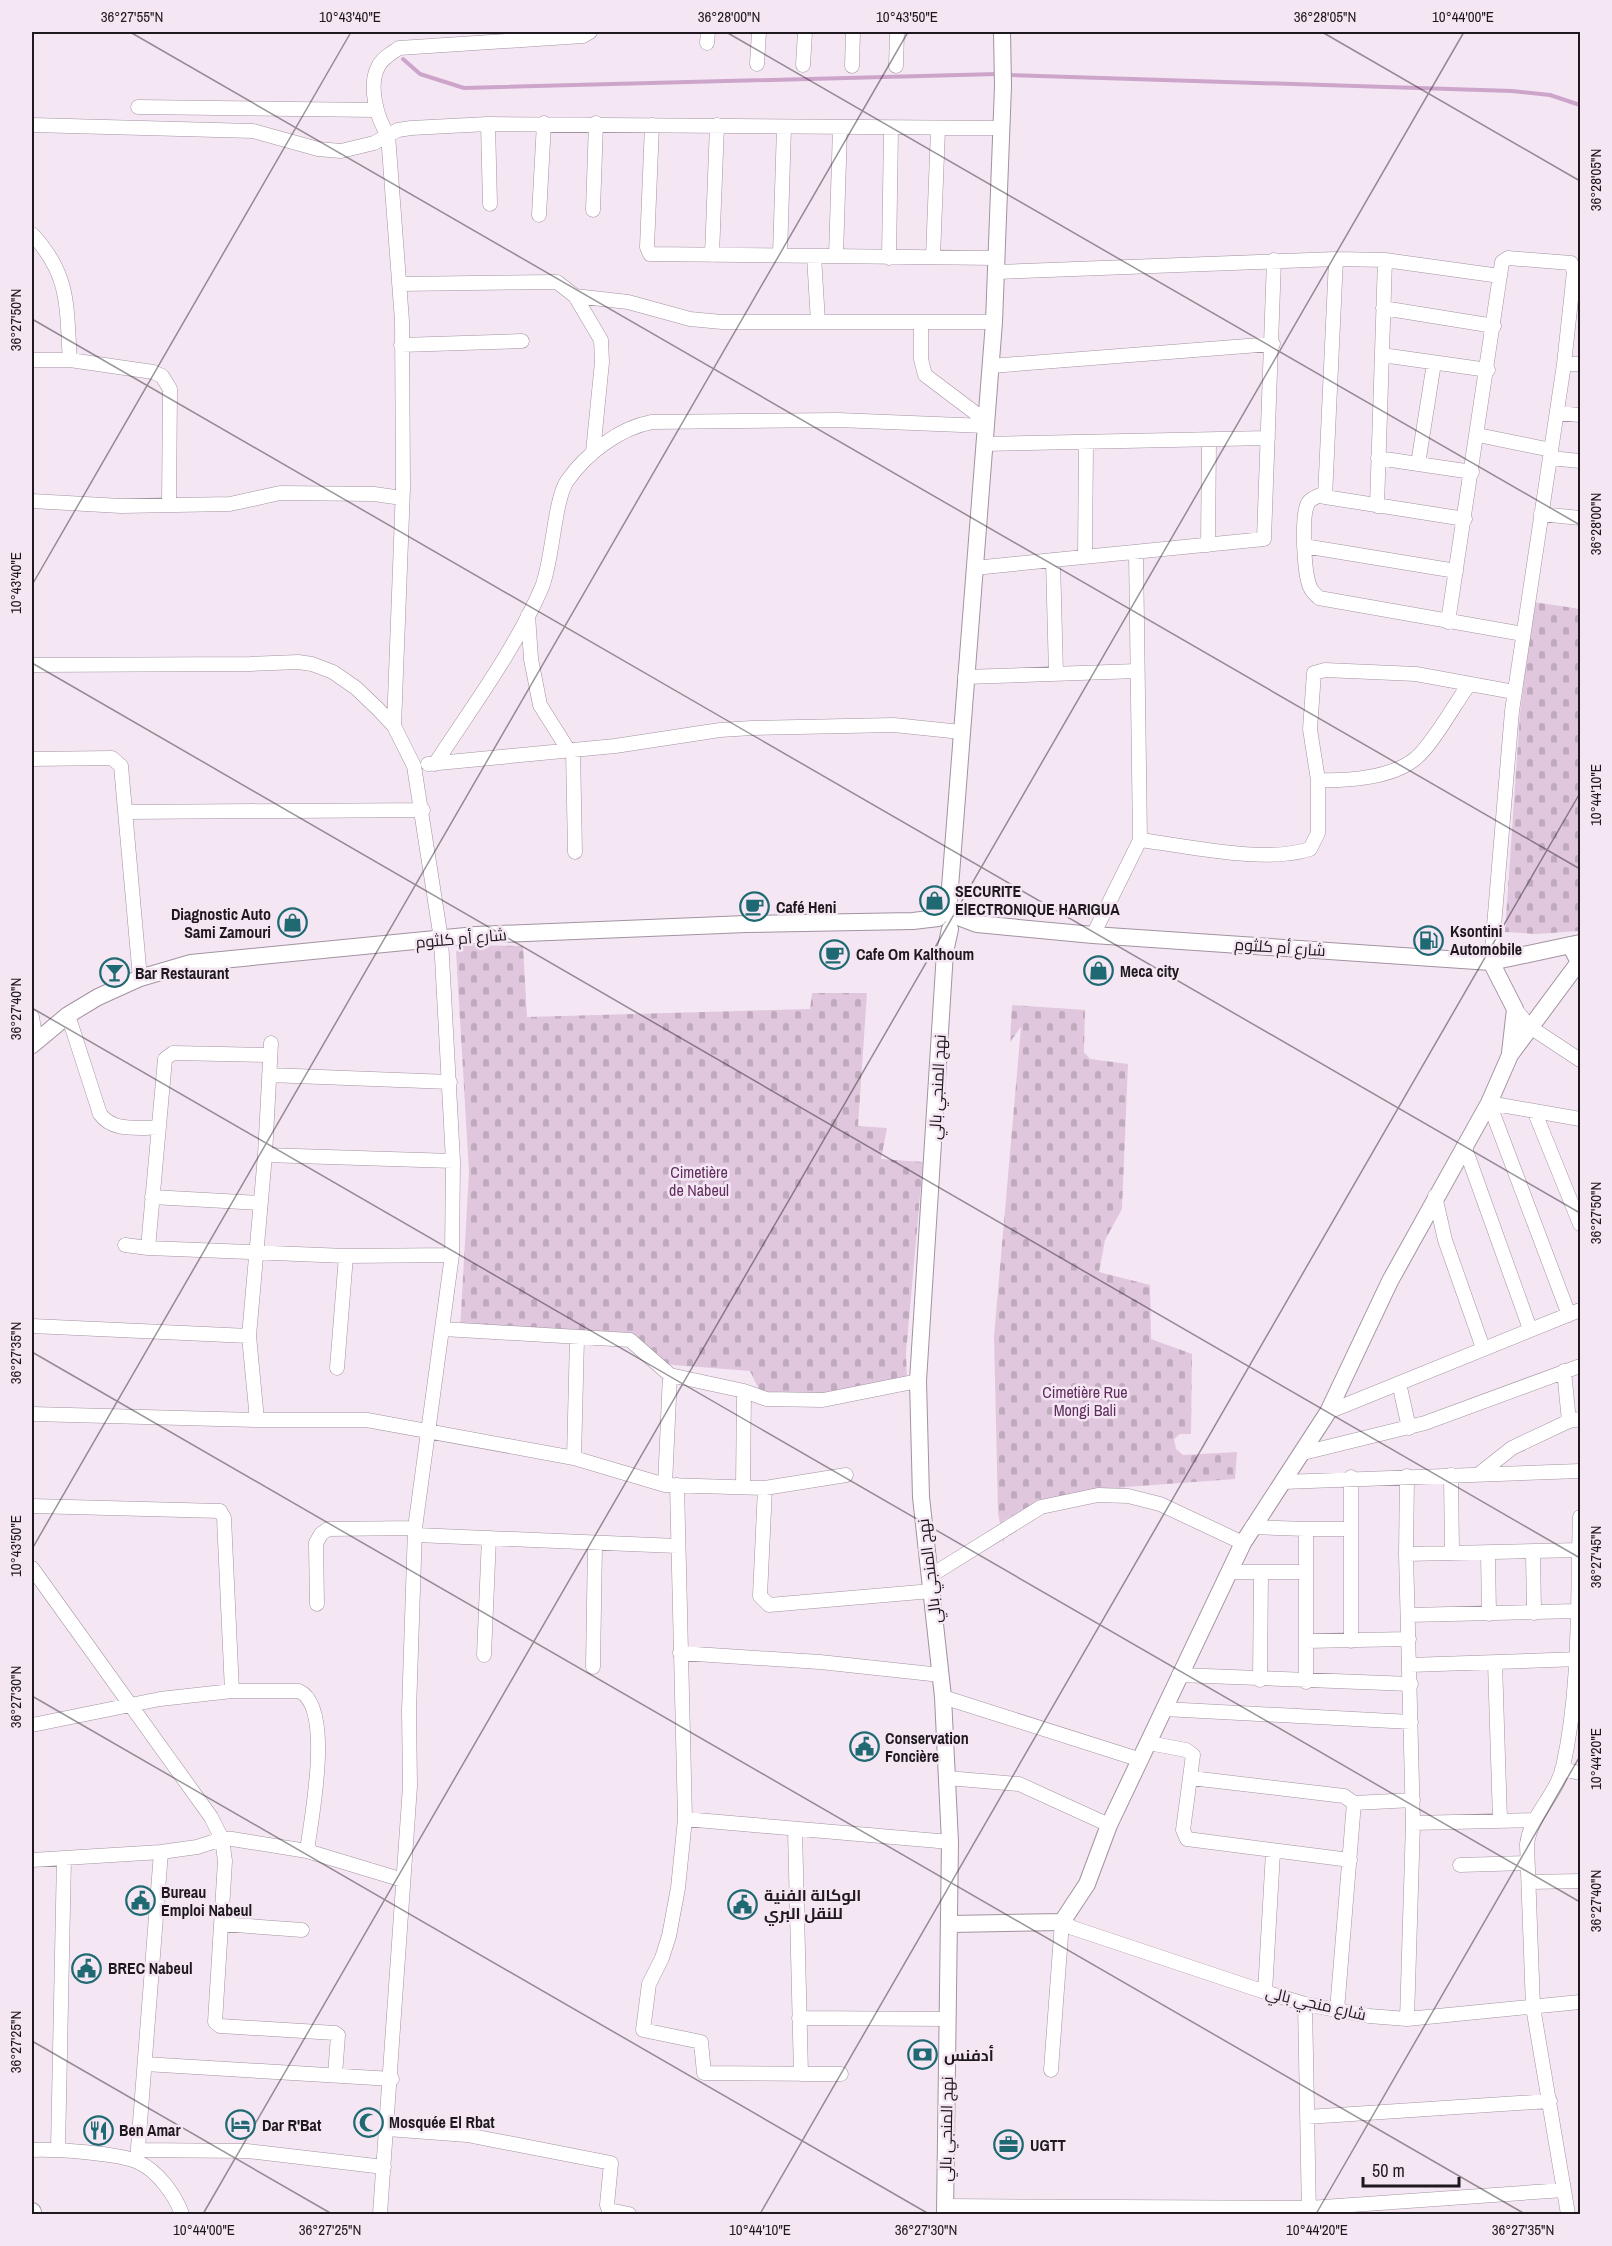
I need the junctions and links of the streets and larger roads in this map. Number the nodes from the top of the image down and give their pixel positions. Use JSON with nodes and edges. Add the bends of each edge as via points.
{"nodes":[{"id":1,"x":590,"y":32,"type":"edge"},
{"id":2,"x":759,"y":32,"type":"edge"},
{"id":3,"x":805,"y":32,"type":"edge"},
{"id":4,"x":853,"y":32,"type":"edge"},
{"id":5,"x":897,"y":32,"type":"edge"},
{"id":6,"x":1002,"y":32,"type":"edge"},
{"id":7,"x":757,"y":64,"type":"dead end"},
{"id":8,"x":803,"y":65,"type":"dead end"},
{"id":9,"x":852,"y":66,"type":"dead end"},
{"id":10,"x":896,"y":66,"type":"dead end"},
{"id":11,"x":138,"y":107,"type":"dead end"},
{"id":12,"x":376,"y":110,"type":"junction"},
{"id":13,"x":544,"y":123,"type":"junction"},
{"id":14,"x":596,"y":123,"type":"junction"},
{"id":15,"x":488,"y":124,"type":"junction"},
{"id":16,"x":32,"y":125,"type":"edge"},
{"id":17,"x":652,"y":125,"type":"junction"},
{"id":18,"x":717,"y":125,"type":"junction"},
{"id":19,"x":784,"y":127,"type":"junction"},
{"id":20,"x":840,"y":128,"type":"junction"},
{"id":21,"x":1000,"y":128,"type":"junction"},
{"id":22,"x":891,"y":129,"type":"junction"},
{"id":23,"x":938,"y":129,"type":"junction"},
{"id":24,"x":388,"y":135,"type":"junction"},
{"id":25,"x":490,"y":204,"type":"dead end"},
{"id":26,"x":593,"y":210,"type":"dead end"},
{"id":27,"x":538,"y":215,"type":"dead end"},
{"id":28,"x":32,"y":234,"type":"edge"},
{"id":29,"x":712,"y":255,"type":"junction"},
{"id":30,"x":780,"y":255,"type":"junction"},
{"id":31,"x":814,"y":256,"type":"junction"},
{"id":32,"x":836,"y":256,"type":"junction"},
{"id":33,"x":889,"y":258,"type":"junction"},
{"id":34,"x":933,"y":258,"type":"junction"},
{"id":35,"x":1336,"y":259,"type":"junction"},
{"id":36,"x":1274,"y":260,"type":"junction"},
{"id":37,"x":1385,"y":260,"type":"junction"},
{"id":38,"x":997,"y":265,"type":"junction"},
{"id":39,"x":1500,"y":276,"type":"junction"},
{"id":40,"x":399,"y":284,"type":"junction"},
{"id":41,"x":575,"y":296,"type":"junction"},
{"id":42,"x":1383,"y":308,"type":"junction"},
{"id":43,"x":818,"y":322,"type":"junction"},
{"id":44,"x":921,"y":322,"type":"junction"},
{"id":45,"x":994,"y":322,"type":"junction"},
{"id":46,"x":1494,"y":326,"type":"junction"},
{"id":47,"x":522,"y":341,"type":"dead end"},
{"id":48,"x":1273,"y":344,"type":"junction"},
{"id":49,"x":401,"y":345,"type":"junction"},
{"id":50,"x":1382,"y":354,"type":"junction"},
{"id":51,"x":32,"y":360,"type":"edge"},
{"id":52,"x":70,"y":360,"type":"junction"},
{"id":53,"x":1434,"y":363,"type":"junction"},
{"id":54,"x":1564,"y":364,"type":"junction"},
{"id":55,"x":1581,"y":364,"type":"edge"},
{"id":56,"x":32,"y":365,"type":"edge"},
{"id":57,"x":991,"y":366,"type":"junction"},
{"id":58,"x":1488,"y":370,"type":"junction"},
{"id":59,"x":1557,"y":413,"type":"junction"},
{"id":60,"x":1581,"y":415,"type":"edge"},
{"id":61,"x":986,"y":423,"type":"junction"},
{"id":62,"x":1478,"y":435,"type":"junction"},
{"id":63,"x":1269,"y":438,"type":"junction"},
{"id":64,"x":1209,"y":440,"type":"junction"},
{"id":65,"x":1086,"y":443,"type":"junction"},
{"id":66,"x":984,"y":444,"type":"junction"},
{"id":67,"x":593,"y":452,"type":"junction"},
{"id":68,"x":1550,"y":454,"type":"junction"},
{"id":69,"x":1378,"y":458,"type":"junction"},
{"id":70,"x":1581,"y":461,"type":"edge"},
{"id":71,"x":1418,"y":464,"type":"junction"},
{"id":72,"x":1472,"y":472,"type":"junction"},
{"id":73,"x":1323,"y":494,"type":"junction"},
{"id":74,"x":402,"y":498,"type":"junction"},
{"id":75,"x":32,"y":501,"type":"edge"},
{"id":76,"x":169,"y":505,"type":"junction"},
{"id":77,"x":1377,"y":506,"type":"junction"},
{"id":78,"x":1541,"y":513,"type":"junction"},
{"id":79,"x":1581,"y":518,"type":"edge"},
{"id":80,"x":1465,"y":519,"type":"junction"},
{"id":81,"x":1208,"y":545,"type":"junction"},
{"id":82,"x":1304,"y":546,"type":"junction"},
{"id":83,"x":1136,"y":552,"type":"junction"},
{"id":84,"x":1085,"y":557,"type":"junction"},
{"id":85,"x":1053,"y":560,"type":"junction"},
{"id":86,"x":974,"y":568,"type":"junction"},
{"id":87,"x":1456,"y":571,"type":"junction"},
{"id":88,"x":528,"y":615,"type":"junction"},
{"id":89,"x":1448,"y":622,"type":"junction"},
{"id":90,"x":1522,"y":634,"type":"junction"},
{"id":91,"x":32,"y":665,"type":"edge"},
{"id":92,"x":1137,"y":671,"type":"junction"},
{"id":93,"x":1056,"y":674,"type":"junction"},
{"id":94,"x":966,"y":677,"type":"junction"},
{"id":95,"x":1468,"y":686,"type":"junction"},
{"id":96,"x":1514,"y":692,"type":"junction"},
{"id":97,"x":394,"y":726,"type":"junction"},
{"id":98,"x":961,"y":732,"type":"junction"},
{"id":99,"x":571,"y":751,"type":"junction"},
{"id":100,"x":32,"y":759,"type":"edge"},
{"id":101,"x":435,"y":764,"type":"junction"},
{"id":102,"x":414,"y":766,"type":"junction"},
{"id":103,"x":1318,"y":780,"type":"junction"},
{"id":104,"x":423,"y":810,"type":"junction"},
{"id":105,"x":125,"y":812,"type":"junction"},
{"id":106,"x":1140,"y":840,"type":"junction"},
{"id":107,"x":574,"y":852,"type":"dead end"},
{"id":108,"x":945,"y":923,"type":"junction"},
{"id":109,"x":1093,"y":935,"type":"junction"},
{"id":110,"x":441,"y":939,"type":"junction"},
{"id":111,"x":1576,"y":944,"type":"edge"},
{"id":112,"x":1491,"y":962,"type":"junction"},
{"id":113,"x":1580,"y":963,"type":"edge"},
{"id":114,"x":140,"y":978,"type":"junction"},
{"id":115,"x":1515,"y":1009,"type":"junction"},
{"id":116,"x":68,"y":1015,"type":"junction"},
{"id":117,"x":32,"y":1017,"type":"edge"},
{"id":118,"x":1530,"y":1026,"type":"junction"},
{"id":119,"x":34,"y":1043,"type":"edge"},
{"id":120,"x":1510,"y":1055,"type":"junction"},
{"id":121,"x":1581,"y":1060,"type":"edge"},
{"id":122,"x":269,"y":1075,"type":"junction"},
{"id":123,"x":450,"y":1082,"type":"junction"},
{"id":124,"x":1489,"y":1103,"type":"junction"},
{"id":125,"x":1535,"y":1113,"type":"junction"},
{"id":126,"x":1581,"y":1119,"type":"edge"},
{"id":127,"x":158,"y":1128,"type":"junction"},
{"id":128,"x":1464,"y":1145,"type":"junction"},
{"id":129,"x":265,"y":1155,"type":"junction"},
{"id":130,"x":453,"y":1161,"type":"junction"},
{"id":131,"x":1435,"y":1196,"type":"junction"},
{"id":132,"x":152,"y":1197,"type":"junction"},
{"id":133,"x":260,"y":1203,"type":"junction"},
{"id":134,"x":1581,"y":1224,"type":"edge"},
{"id":135,"x":125,"y":1245,"type":"dead end"},
{"id":136,"x":148,"y":1248,"type":"junction"},
{"id":137,"x":255,"y":1252,"type":"junction"},
{"id":138,"x":452,"y":1255,"type":"junction"},
{"id":139,"x":346,"y":1256,"type":"junction"},
{"id":140,"x":1575,"y":1312,"type":"edge"},
{"id":141,"x":32,"y":1326,"type":"edge"},
{"id":142,"x":443,"y":1329,"type":"junction"},
{"id":143,"x":1530,"y":1329,"type":"junction"},
{"id":144,"x":249,"y":1336,"type":"junction"},
{"id":145,"x":577,"y":1338,"type":"junction"},
{"id":146,"x":1483,"y":1348,"type":"junction"},
{"id":147,"x":1581,"y":1366,"type":"edge"},
{"id":148,"x":337,"y":1368,"type":"dead end"},
{"id":149,"x":1564,"y":1371,"type":"junction"},
{"id":150,"x":670,"y":1375,"type":"junction"},
{"id":151,"x":918,"y":1381,"type":"junction"},
{"id":152,"x":1399,"y":1383,"type":"junction"},
{"id":153,"x":744,"y":1391,"type":"junction"},
{"id":154,"x":1328,"y":1412,"type":"junction"},
{"id":155,"x":32,"y":1414,"type":"edge"},
{"id":156,"x":257,"y":1420,"type":"junction"},
{"id":157,"x":1575,"y":1420,"type":"edge"},
{"id":158,"x":1409,"y":1428,"type":"junction"},
{"id":159,"x":426,"y":1430,"type":"junction"},
{"id":160,"x":1303,"y":1453,"type":"junction"},
{"id":161,"x":574,"y":1458,"type":"junction"},
{"id":162,"x":1581,"y":1471,"type":"edge"},
{"id":163,"x":1451,"y":1474,"type":"junction"},
{"id":164,"x":1479,"y":1474,"type":"junction"},
{"id":165,"x":846,"y":1475,"type":"dead end"},
{"id":166,"x":1407,"y":1476,"type":"junction"},
{"id":167,"x":1351,"y":1478,"type":"junction"},
{"id":168,"x":1283,"y":1482,"type":"junction"},
{"id":169,"x":671,"y":1485,"type":"junction"},
{"id":170,"x":743,"y":1487,"type":"junction"},
{"id":171,"x":765,"y":1488,"type":"junction"},
{"id":172,"x":32,"y":1506,"type":"edge"},
{"id":173,"x":1581,"y":1517,"type":"edge"},
{"id":174,"x":1252,"y":1527,"type":"junction"},
{"id":175,"x":1306,"y":1529,"type":"junction"},
{"id":176,"x":1351,"y":1529,"type":"junction"},
{"id":177,"x":415,"y":1531,"type":"junction"},
{"id":178,"x":489,"y":1538,"type":"junction"},
{"id":179,"x":1244,"y":1543,"type":"junction"},
{"id":180,"x":596,"y":1544,"type":"junction"},
{"id":181,"x":677,"y":1546,"type":"junction"},
{"id":182,"x":1580,"y":1550,"type":"edge"},
{"id":183,"x":1452,"y":1552,"type":"junction"},
{"id":184,"x":1533,"y":1552,"type":"junction"},
{"id":185,"x":1488,"y":1553,"type":"junction"},
{"id":186,"x":1406,"y":1554,"type":"junction"},
{"id":187,"x":32,"y":1568,"type":"edge"},
{"id":188,"x":1229,"y":1572,"type":"junction"},
{"id":189,"x":1261,"y":1572,"type":"junction"},
{"id":190,"x":1305,"y":1572,"type":"junction"},
{"id":191,"x":931,"y":1583,"type":"junction"},
{"id":192,"x":317,"y":1604,"type":"dead end"},
{"id":193,"x":1578,"y":1611,"type":"junction"},
{"id":194,"x":1534,"y":1613,"type":"junction"},
{"id":195,"x":1489,"y":1614,"type":"junction"},
{"id":196,"x":1408,"y":1615,"type":"junction"},
{"id":197,"x":1409,"y":1639,"type":"junction"},
{"id":198,"x":1306,"y":1641,"type":"junction"},
{"id":199,"x":1351,"y":1641,"type":"junction"},
{"id":200,"x":680,"y":1653,"type":"junction"},
{"id":201,"x":484,"y":1655,"type":"dead end"},
{"id":202,"x":1578,"y":1659,"type":"edge"},
{"id":203,"x":1495,"y":1663,"type":"junction"},
{"id":204,"x":1410,"y":1665,"type":"junction"},
{"id":205,"x":593,"y":1667,"type":"dead end"},
{"id":206,"x":941,"y":1675,"type":"junction"},
{"id":207,"x":1179,"y":1675,"type":"junction"},
{"id":208,"x":1260,"y":1680,"type":"junction"},
{"id":209,"x":1306,"y":1682,"type":"junction"},
{"id":210,"x":1411,"y":1684,"type":"junction"},
{"id":211,"x":232,"y":1691,"type":"junction"},
{"id":212,"x":943,"y":1697,"type":"junction"},
{"id":213,"x":131,"y":1706,"type":"junction"},
{"id":214,"x":1164,"y":1708,"type":"junction"},
{"id":215,"x":1576,"y":1717,"type":"edge"},
{"id":216,"x":1411,"y":1722,"type":"junction"},
{"id":217,"x":32,"y":1725,"type":"edge"},
{"id":218,"x":1149,"y":1743,"type":"junction"},
{"id":219,"x":1141,"y":1760,"type":"junction"},
{"id":220,"x":1562,"y":1769,"type":"junction"},
{"id":221,"x":1581,"y":1773,"type":"edge"},
{"id":222,"x":947,"y":1778,"type":"junction"},
{"id":223,"x":1191,"y":1778,"type":"junction"},
{"id":224,"x":1413,"y":1800,"type":"junction"},
{"id":225,"x":1354,"y":1803,"type":"junction"},
{"id":226,"x":684,"y":1819,"type":"junction"},
{"id":227,"x":1500,"y":1820,"type":"junction"},
{"id":228,"x":1533,"y":1820,"type":"junction"},
{"id":229,"x":1413,"y":1823,"type":"junction"},
{"id":230,"x":1108,"y":1826,"type":"junction"},
{"id":231,"x":795,"y":1830,"type":"junction"},
{"id":232,"x":222,"y":1839,"type":"junction"},
{"id":233,"x":950,"y":1842,"type":"junction"},
{"id":234,"x":307,"y":1851,"type":"junction"},
{"id":235,"x":161,"y":1852,"type":"junction"},
{"id":236,"x":1273,"y":1852,"type":"junction"},
{"id":237,"x":64,"y":1858,"type":"junction"},
{"id":238,"x":32,"y":1860,"type":"edge"},
{"id":239,"x":1350,"y":1860,"type":"junction"},
{"id":240,"x":1527,"y":1863,"type":"junction"},
{"id":241,"x":1460,"y":1865,"type":"dead end"},
{"id":242,"x":403,"y":1880,"type":"junction"},
{"id":243,"x":1581,"y":1881,"type":"edge"},
{"id":244,"x":1530,"y":1882,"type":"junction"},
{"id":245,"x":1062,"y":1922,"type":"junction"},
{"id":246,"x":221,"y":1924,"type":"junction"},
{"id":247,"x":950,"y":1924,"type":"junction"},
{"id":248,"x":302,"y":1930,"type":"dead end"},
{"id":249,"x":1265,"y":1992,"type":"junction"},
{"id":250,"x":1581,"y":2002,"type":"edge"},
{"id":251,"x":1305,"y":2004,"type":"junction"},
{"id":252,"x":1533,"y":2007,"type":"junction"},
{"id":253,"x":1337,"y":2010,"type":"junction"},
{"id":254,"x":799,"y":2018,"type":"junction"},
{"id":255,"x":948,"y":2019,"type":"junction"},
{"id":256,"x":1407,"y":2019,"type":"junction"},
{"id":257,"x":145,"y":2064,"type":"junction"},
{"id":258,"x":1051,"y":2070,"type":"dead end"},
{"id":259,"x":801,"y":2074,"type":"junction"},
{"id":260,"x":841,"y":2074,"type":"dead end"},
{"id":261,"x":335,"y":2075,"type":"junction"},
{"id":262,"x":392,"y":2079,"type":"junction"},
{"id":263,"x":1550,"y":2100,"type":"junction"},
{"id":264,"x":1307,"y":2117,"type":"junction"},
{"id":265,"x":387,"y":2129,"type":"junction"},
{"id":266,"x":58,"y":2149,"type":"junction"},
{"id":267,"x":32,"y":2150,"type":"edge"},
{"id":268,"x":138,"y":2156,"type":"junction"},
{"id":269,"x":384,"y":2167,"type":"junction"},
{"id":270,"x":1564,"y":2190,"type":"junction"},
{"id":271,"x":945,"y":2210,"type":"edge"},
{"id":272,"x":1309,"y":2211,"type":"edge"},
{"id":273,"x":182,"y":2214,"type":"edge"},
{"id":274,"x":380,"y":2214,"type":"edge"},
{"id":275,"x":629,"y":2214,"type":"edge"},
{"id":276,"x":1568,"y":2214,"type":"edge"}],
"edges":[{"from":1,"to":12,"type":"street","via":[[583,36],[399,48],[377,67]]},
{"from":2,"to":7,"type":"street"},
{"from":3,"to":8,"type":"street"},
{"from":4,"to":9,"type":"street"},
{"from":5,"to":10,"type":"street"},
{"from":6,"to":21,"type":"street","name":"نهج المنجي بالي"},
{"from":11,"to":12,"type":"street"},
{"from":12,"to":24,"type":"street"},
{"from":13,"to":14,"type":"street"},
{"from":13,"to":15,"type":"street"},
{"from":13,"to":27,"type":"street"},
{"from":14,"to":17,"type":"street"},
{"from":14,"to":26,"type":"street"},
{"from":15,"to":24,"type":"street","via":[[411,128]]},
{"from":15,"to":25,"type":"street"},
{"from":16,"to":24,"type":"street","via":[[253,131],[341,151],[374,143]]},
{"from":17,"to":18,"type":"street"},
{"from":17,"to":29,"type":"street","via":[[647,252]]},
{"from":18,"to":19,"type":"street"},
{"from":18,"to":29,"type":"street"},
{"from":19,"to":20,"type":"street"},
{"from":19,"to":30,"type":"street"},
{"from":20,"to":22,"type":"street"},
{"from":20,"to":32,"type":"street"},
{"from":21,"to":23,"type":"street"},
{"from":21,"to":38,"type":"street","name":"نهج المنجي بالي"},
{"from":22,"to":23,"type":"street"},
{"from":22,"to":33,"type":"street"},
{"from":23,"to":34,"type":"street"},
{"from":24,"to":40,"type":"street"},
{"from":28,"to":52,"type":"street","via":[[64,284]]},
{"from":29,"to":30,"type":"street"},
{"from":30,"to":31,"type":"street"},
{"from":31,"to":32,"type":"street"},
{"from":31,"to":43,"type":"street"},
{"from":32,"to":33,"type":"street"},
{"from":33,"to":34,"type":"street"},
{"from":34,"to":38,"type":"street"},
{"from":35,"to":36,"type":"street"},
{"from":35,"to":37,"type":"street"},
{"from":35,"to":73,"type":"street"},
{"from":36,"to":38,"type":"street"},
{"from":36,"to":48,"type":"street"},
{"from":37,"to":39,"type":"street"},
{"from":37,"to":42,"type":"street"},
{"from":38,"to":45,"type":"street","name":"نهج المنجي بالي"},
{"from":39,"to":46,"type":"street"},
{"from":39,"to":54,"type":"street","via":[[1502,262],[1508,258],[1573,265]]},
{"from":40,"to":41,"type":"street","via":[[557,282]]},
{"from":40,"to":49,"type":"street"},
{"from":41,"to":43,"type":"street","via":[[627,302],[690,319]]},
{"from":41,"to":67,"type":"street","via":[[601,340]]},
{"from":42,"to":46,"type":"street"},
{"from":42,"to":50,"type":"street"},
{"from":43,"to":44,"type":"street"},
{"from":44,"to":45,"type":"street"},
{"from":44,"to":61,"type":"street","via":[[925,375]]},
{"from":45,"to":57,"type":"street","name":"نهج المنجي بالي"},
{"from":46,"to":58,"type":"street"},
{"from":47,"to":49,"type":"street"},
{"from":48,"to":57,"type":"street"},
{"from":48,"to":63,"type":"street"},
{"from":49,"to":74,"type":"street"},
{"from":50,"to":53,"type":"street"},
{"from":50,"to":69,"type":"street"},
{"from":51,"to":52,"type":"street"},
{"from":51,"to":56,"type":"street"},
{"from":52,"to":76,"type":"street","via":[[153,372],[167,382]]},
{"from":53,"to":58,"type":"street"},
{"from":53,"to":71,"type":"street"},
{"from":54,"to":55,"type":"street"},
{"from":54,"to":59,"type":"street"},
{"from":57,"to":61,"type":"street","name":"نهج المنجي بالي"},
{"from":58,"to":62,"type":"street"},
{"from":59,"to":60,"type":"street"},
{"from":59,"to":68,"type":"street"},
{"from":61,"to":66,"type":"street","name":"نهج المنجي بالي"},
{"from":61,"to":67,"type":"street","via":[[652,422],[636,425]]},
{"from":62,"to":68,"type":"street"},
{"from":62,"to":72,"type":"street"},
{"from":63,"to":64,"type":"street"},
{"from":63,"to":81,"type":"street","via":[[1265,538]]},
{"from":64,"to":65,"type":"street"},
{"from":64,"to":81,"type":"street"},
{"from":65,"to":66,"type":"street"},
{"from":65,"to":84,"type":"street"},
{"from":66,"to":86,"type":"street","name":"نهج المنجي بالي"},
{"from":67,"to":88,"type":"street","via":[[567,482],[562,494],[553,550]]},
{"from":68,"to":70,"type":"street"},
{"from":68,"to":78,"type":"street"},
{"from":69,"to":71,"type":"street"},
{"from":69,"to":77,"type":"street"},
{"from":71,"to":72,"type":"street"},
{"from":72,"to":80,"type":"street"},
{"from":73,"to":77,"type":"street","via":[[1329,499]]},
{"from":73,"to":82,"type":"street","via":[[1306,506]]},
{"from":74,"to":76,"type":"street","via":[[280,493],[230,504]]},
{"from":74,"to":97,"type":"street"},
{"from":75,"to":76,"type":"street"},
{"from":77,"to":80,"type":"street"},
{"from":78,"to":79,"type":"street"},
{"from":78,"to":90,"type":"street"},
{"from":80,"to":87,"type":"street"},
{"from":81,"to":83,"type":"street"},
{"from":82,"to":87,"type":"street"},
{"from":82,"to":89,"type":"street","via":[[1308,582],[1319,598]]},
{"from":83,"to":84,"type":"street"},
{"from":83,"to":92,"type":"street"},
{"from":84,"to":85,"type":"street"},
{"from":85,"to":86,"type":"street"},
{"from":85,"to":93,"type":"street"},
{"from":86,"to":94,"type":"street","name":"نهج المنجي بالي"},
{"from":87,"to":89,"type":"street"},
{"from":88,"to":99,"type":"street","via":[[538,697],[548,720]]},
{"from":88,"to":101,"type":"street"},
{"from":89,"to":90,"type":"street"},
{"from":90,"to":96,"type":"street"},
{"from":91,"to":97,"type":"street","via":[[312,664],[333,672],[356,688]]},
{"from":92,"to":93,"type":"street"},
{"from":92,"to":106,"type":"street"},
{"from":93,"to":94,"type":"street"},
{"from":94,"to":98,"type":"street","name":"نهج المنجي بالي"},
{"from":95,"to":96,"type":"street"},
{"from":95,"to":103,"type":"street","via":[[1418,756],[1406,765],[1352,782]]},
{"from":95,"to":103,"type":"street","via":[[1394,672],[1325,670],[1314,674],[1310,729]]},
{"from":96,"to":112,"type":"street"},
{"from":97,"to":102,"type":"street"},
{"from":98,"to":99,"type":"street","via":[[894,725],[752,728]]},
{"from":98,"to":108,"type":"street","name":"نهج المنجي بالي"},
{"from":99,"to":101,"type":"street"},
{"from":99,"to":107,"type":"street"},
{"from":100,"to":105,"type":"street","via":[[117,760],[121,766]]},
{"from":101,"to":102,"type":"street"},
{"from":102,"to":104,"type":"street"},
{"from":103,"to":106,"type":"street","via":[[1318,833],[1310,849],[1291,855],[1265,855]]},
{"from":104,"to":105,"type":"street"},
{"from":104,"to":110,"type":"street"},
{"from":105,"to":114,"type":"street"},
{"from":106,"to":109,"type":"street"},
{"from":108,"to":109,"type":"street","name":"شارع أم كلثوم"},
{"from":108,"to":110,"type":"street","name":"شارع أم كلثوم","via":[[675,927]]},
{"from":108,"to":151,"type":"street","name":"نهج المنجي بالي"},
{"from":109,"to":112,"type":"street","name":"شارع أم كلثوم"},
{"from":110,"to":114,"type":"street","name":"شارع أم كلثوم","via":[[191,963]]},
{"from":110,"to":123,"type":"street"},
{"from":111,"to":112,"type":"street","name":"شارع أم كلثوم"},
{"from":111,"to":113,"type":"street"},
{"from":112,"to":115,"type":"street"},
{"from":113,"to":118,"type":"street"},
{"from":114,"to":116,"type":"street","name":"شارع أم كلثوم"},
{"from":115,"to":118,"type":"street"},
{"from":115,"to":120,"type":"street"},
{"from":116,"to":119,"type":"street","name":"شارع أم كلثوم"},
{"from":116,"to":127,"type":"street","via":[[99,1114],[114,1126]]},
{"from":117,"to":119,"type":"street"},
{"from":118,"to":120,"type":"street"},
{"from":118,"to":121,"type":"street"},
{"from":120,"to":124,"type":"street"},
{"from":122,"to":123,"type":"street"},
{"from":122,"to":127,"type":"street","via":[[271,1049],[173,1053],[165,1059]]},
{"from":122,"to":129,"type":"street"},
{"from":123,"to":130,"type":"street"},
{"from":124,"to":125,"type":"street"},
{"from":124,"to":128,"type":"street"},
{"from":124,"to":140,"type":"street"},
{"from":125,"to":126,"type":"street"},
{"from":125,"to":134,"type":"street"},
{"from":127,"to":132,"type":"street"},
{"from":128,"to":131,"type":"street"},
{"from":128,"to":143,"type":"street"},
{"from":129,"to":130,"type":"street"},
{"from":129,"to":133,"type":"street"},
{"from":130,"to":138,"type":"street"},
{"from":131,"to":146,"type":"street"},
{"from":131,"to":154,"type":"street"},
{"from":132,"to":133,"type":"street"},
{"from":132,"to":136,"type":"street"},
{"from":133,"to":137,"type":"street"},
{"from":135,"to":136,"type":"street"},
{"from":136,"to":137,"type":"street"},
{"from":137,"to":139,"type":"street"},
{"from":137,"to":144,"type":"street"},
{"from":138,"to":139,"type":"street"},
{"from":138,"to":142,"type":"street"},
{"from":139,"to":148,"type":"street"},
{"from":140,"to":143,"type":"street"},
{"from":141,"to":144,"type":"street"},
{"from":142,"to":145,"type":"street"},
{"from":142,"to":159,"type":"street"},
{"from":143,"to":146,"type":"street"},
{"from":144,"to":156,"type":"street"},
{"from":145,"to":150,"type":"street","via":[[630,1340]]},
{"from":145,"to":161,"type":"street"},
{"from":146,"to":152,"type":"street"},
{"from":147,"to":149,"type":"street"},
{"from":149,"to":157,"type":"street"},
{"from":149,"to":158,"type":"street"},
{"from":150,"to":153,"type":"street"},
{"from":150,"to":169,"type":"street"},
{"from":151,"to":153,"type":"street","via":[[823,1400],[766,1399]]},
{"from":151,"to":191,"type":"street","name":"نهج المنجي بالي","via":[[921,1497]]},
{"from":152,"to":154,"type":"street"},
{"from":152,"to":158,"type":"street"},
{"from":153,"to":170,"type":"street"},
{"from":154,"to":160,"type":"street"},
{"from":155,"to":156,"type":"street"},
{"from":156,"to":159,"type":"street","via":[[367,1420]]},
{"from":157,"to":164,"type":"street","via":[[1512,1448]]},
{"from":158,"to":160,"type":"street"},
{"from":159,"to":161,"type":"street"},
{"from":159,"to":177,"type":"street"},
{"from":160,"to":168,"type":"street"},
{"from":161,"to":169,"type":"street"},
{"from":162,"to":164,"type":"street"},
{"from":163,"to":164,"type":"street"},
{"from":163,"to":166,"type":"street"},
{"from":163,"to":183,"type":"street"},
{"from":165,"to":171,"type":"street"},
{"from":166,"to":167,"type":"street"},
{"from":166,"to":186,"type":"street"},
{"from":167,"to":168,"type":"street"},
{"from":167,"to":176,"type":"street"},
{"from":168,"to":174,"type":"street"},
{"from":169,"to":170,"type":"street"},
{"from":169,"to":181,"type":"street"},
{"from":170,"to":171,"type":"street"},
{"from":171,"to":191,"type":"street","via":[[760,1596],[763,1602],[769,1605]]},
{"from":172,"to":211,"type":"street","via":[[220,1510],[224,1518]]},
{"from":173,"to":182,"type":"street"},
{"from":174,"to":175,"type":"street"},
{"from":174,"to":179,"type":"street"},
{"from":175,"to":176,"type":"street"},
{"from":175,"to":190,"type":"street"},
{"from":176,"to":199,"type":"street"},
{"from":177,"to":178,"type":"street"},
{"from":177,"to":192,"type":"street","via":[[328,1529],[321,1534],[316,1543]]},
{"from":177,"to":242,"type":"street","via":[[410,1786]]},
{"from":178,"to":180,"type":"street"},
{"from":178,"to":201,"type":"street"},
{"from":179,"to":188,"type":"street"},
{"from":179,"to":191,"type":"street","via":[[1160,1504],[1128,1496],[1098,1496],[1041,1507]]},
{"from":180,"to":181,"type":"street"},
{"from":180,"to":205,"type":"street"},
{"from":181,"to":200,"type":"street"},
{"from":182,"to":184,"type":"street"},
{"from":182,"to":193,"type":"street"},
{"from":183,"to":185,"type":"street"},
{"from":183,"to":186,"type":"street"},
{"from":184,"to":185,"type":"street"},
{"from":184,"to":194,"type":"street"},
{"from":185,"to":195,"type":"street"},
{"from":186,"to":196,"type":"street"},
{"from":187,"to":213,"type":"street"},
{"from":188,"to":189,"type":"street"},
{"from":188,"to":207,"type":"street"},
{"from":189,"to":190,"type":"street"},
{"from":189,"to":208,"type":"street"},
{"from":190,"to":198,"type":"street"},
{"from":191,"to":206,"type":"street","name":"نهج المنجي بالي"},
{"from":193,"to":194,"type":"street"},
{"from":193,"to":202,"type":"street"},
{"from":194,"to":195,"type":"street"},
{"from":195,"to":196,"type":"street"},
{"from":196,"to":197,"type":"street"},
{"from":197,"to":199,"type":"street"},
{"from":197,"to":204,"type":"street"},
{"from":198,"to":199,"type":"street"},
{"from":198,"to":209,"type":"street"},
{"from":200,"to":206,"type":"street"},
{"from":200,"to":226,"type":"street"},
{"from":202,"to":203,"type":"street"},
{"from":202,"to":215,"type":"street"},
{"from":203,"to":204,"type":"street"},
{"from":203,"to":227,"type":"street"},
{"from":204,"to":210,"type":"street"},
{"from":206,"to":212,"type":"street","name":"نهج المنجي بالي"},
{"from":207,"to":208,"type":"street"},
{"from":207,"to":214,"type":"street"},
{"from":208,"to":209,"type":"street"},
{"from":209,"to":210,"type":"street"},
{"from":210,"to":216,"type":"street"},
{"from":211,"to":213,"type":"street"},
{"from":211,"to":234,"type":"street","via":[[299,1690],[310,1700],[319,1764]]},
{"from":212,"to":219,"type":"street"},
{"from":212,"to":222,"type":"street","name":"نهج المنجي بالي"},
{"from":213,"to":217,"type":"street"},
{"from":213,"to":232,"type":"street","via":[[211,1816]]},
{"from":214,"to":216,"type":"street"},
{"from":214,"to":218,"type":"street"},
{"from":215,"to":220,"type":"street"},
{"from":216,"to":224,"type":"street"},
{"from":218,"to":219,"type":"street"},
{"from":218,"to":223,"type":"street","via":[[1191,1752]]},
{"from":219,"to":230,"type":"street"},
{"from":220,"to":221,"type":"street"},
{"from":220,"to":228,"type":"street","via":[[1556,1786]]},
{"from":222,"to":230,"type":"street","via":[[1019,1784]]},
{"from":222,"to":233,"type":"street","name":"نهج المنجي بالي"},
{"from":223,"to":225,"type":"street","via":[[1344,1796]]},
{"from":223,"to":236,"type":"street","via":[[1183,1830],[1187,1839]]},
{"from":224,"to":225,"type":"street"},
{"from":224,"to":229,"type":"street"},
{"from":225,"to":239,"type":"street"},
{"from":226,"to":231,"type":"street"},
{"from":226,"to":259,"type":"street","via":[[669,1936],[649,1984],[643,2030],[701,2042],[704,2073]]},
{"from":227,"to":228,"type":"street"},
{"from":227,"to":229,"type":"street"},
{"from":228,"to":240,"type":"street"},
{"from":229,"to":256,"type":"street"},
{"from":230,"to":245,"type":"street","via":[[1087,1884]]},
{"from":231,"to":233,"type":"street"},
{"from":231,"to":254,"type":"street"},
{"from":232,"to":234,"type":"street"},
{"from":232,"to":235,"type":"street"},
{"from":232,"to":246,"type":"street","via":[[225,1861]]},
{"from":233,"to":247,"type":"street","name":"نهج المنجي بالي"},
{"from":234,"to":242,"type":"street"},
{"from":235,"to":237,"type":"street"},
{"from":235,"to":257,"type":"street"},
{"from":236,"to":239,"type":"street"},
{"from":236,"to":249,"type":"street"},
{"from":237,"to":238,"type":"street"},
{"from":237,"to":266,"type":"street"},
{"from":239,"to":253,"type":"street"},
{"from":240,"to":241,"type":"street"},
{"from":240,"to":244,"type":"street"},
{"from":242,"to":262,"type":"street"},
{"from":243,"to":244,"type":"street"},
{"from":244,"to":252,"type":"street"},
{"from":245,"to":247,"type":"street"},
{"from":245,"to":249,"type":"street","name":"شارع منجي بالي"},
{"from":245,"to":258,"type":"street"},
{"from":246,"to":248,"type":"street"},
{"from":246,"to":261,"type":"street","via":[[217,2024],[335,2033]]},
{"from":247,"to":255,"type":"street","name":"نهج المنجي بالي"},
{"from":249,"to":251,"type":"street","name":"شارع منجي بالي"},
{"from":250,"to":252,"type":"street","name":"شارع منجي بالي"},
{"from":251,"to":253,"type":"street","name":"شارع منجي بالي"},
{"from":251,"to":264,"type":"street"},
{"from":252,"to":256,"type":"street","name":"شارع منجي بالي"},
{"from":252,"to":263,"type":"street"},
{"from":253,"to":256,"type":"street","name":"شارع منجي بالي"},
{"from":254,"to":255,"type":"street"},
{"from":254,"to":259,"type":"street"},
{"from":255,"to":271,"type":"street","name":"نهج المنجي بالي"},
{"from":257,"to":261,"type":"street"},
{"from":257,"to":268,"type":"street"},
{"from":259,"to":260,"type":"street"},
{"from":261,"to":262,"type":"street"},
{"from":262,"to":265,"type":"street"},
{"from":263,"to":264,"type":"street"},
{"from":263,"to":270,"type":"street"},
{"from":264,"to":272,"type":"street"},
{"from":265,"to":269,"type":"street"},
{"from":265,"to":275,"type":"street","via":[[467,2134],[611,2163],[607,2205],[609,2210]]},
{"from":266,"to":267,"type":"street"},
{"from":266,"to":268,"type":"street"},
{"from":268,"to":269,"type":"street","via":[[247,2151]]},
{"from":268,"to":273,"type":"street","via":[[167,2187]]},
{"from":269,"to":274,"type":"street"},
{"from":270,"to":272,"type":"street"},
{"from":270,"to":276,"type":"street"},
{"from":271,"to":272,"type":"street"}]}
